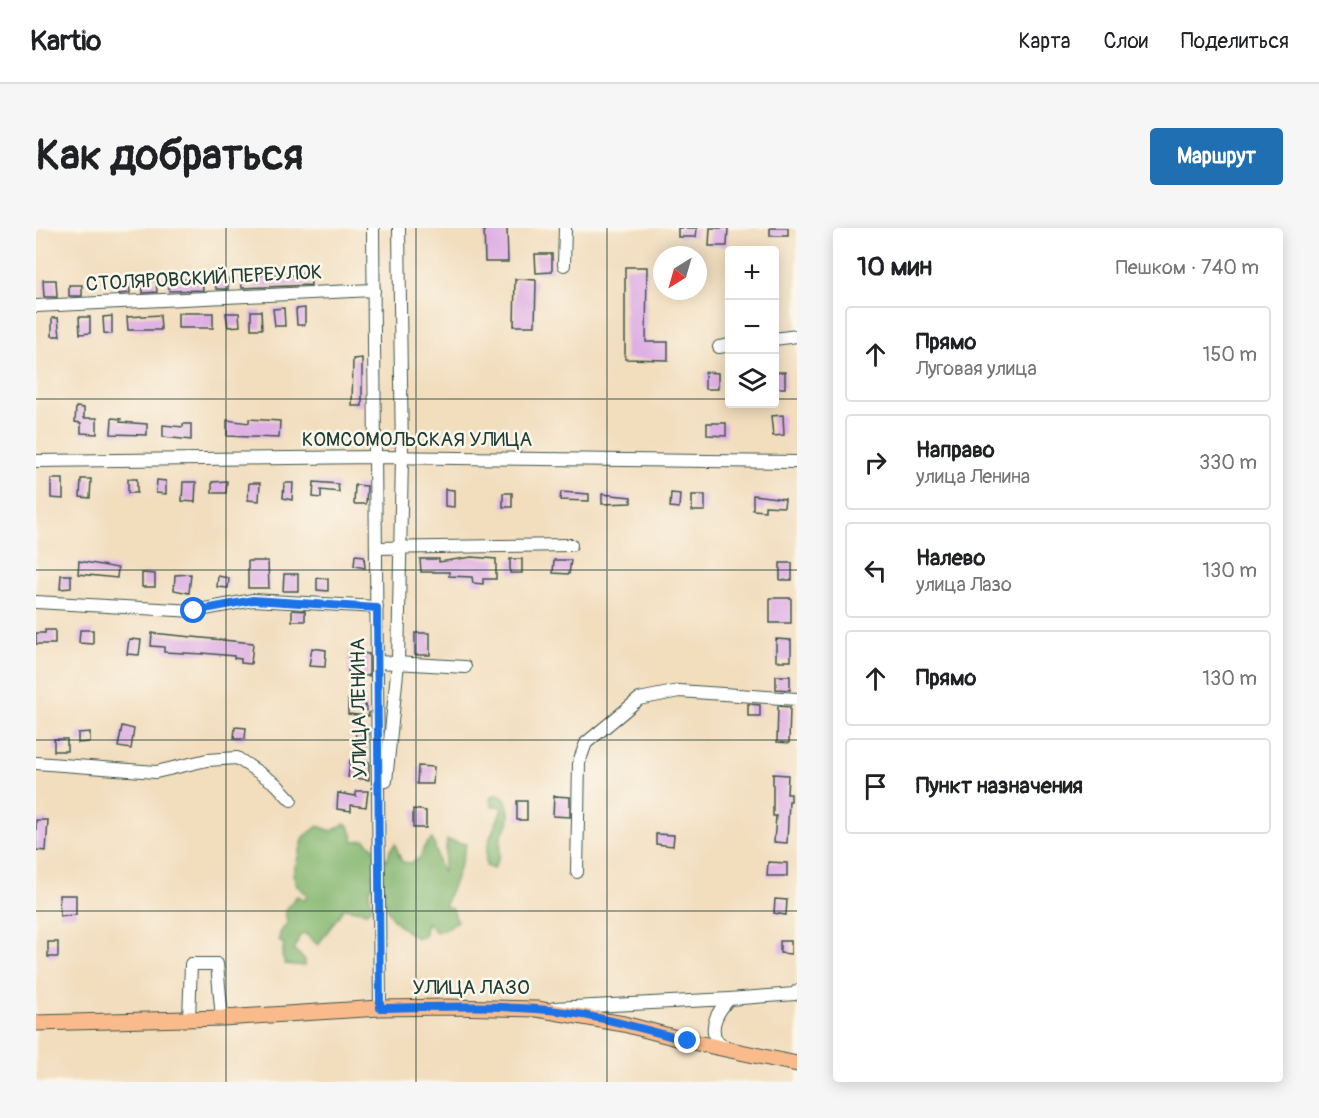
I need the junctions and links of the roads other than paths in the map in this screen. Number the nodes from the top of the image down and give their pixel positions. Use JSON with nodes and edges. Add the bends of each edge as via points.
{"nodes":[{"id":1,"x":373,"y":228,"type":"edge"},
{"id":2,"x":399,"y":228,"type":"edge"},
{"id":3,"x":565,"y":228,"type":"edge"},
{"id":4,"x":564,"y":265,"type":"dead end"},
{"id":5,"x":374,"y":290,"type":"junction"},
{"id":6,"x":36,"y":306,"type":"edge"},
{"id":7,"x":797,"y":336,"type":"edge"},
{"id":8,"x":779,"y":338,"type":"edge"},
{"id":9,"x":376,"y":457,"type":"junction"},
{"id":10,"x":402,"y":457,"type":"junction"},
{"id":11,"x":36,"y":461,"type":"edge"},
{"id":12,"x":797,"y":462,"type":"edge"},
{"id":13,"x":572,"y":545,"type":"dead end"},
{"id":14,"x":376,"y":548,"type":"junction"},
{"id":15,"x":400,"y":548,"type":"junction"},
{"id":16,"x":36,"y":602,"type":"edge"},
{"id":17,"x":377,"y":608,"type":"junction"},
{"id":18,"x":378,"y":662,"type":"junction"},
{"id":19,"x":398,"y":663,"type":"junction"},
{"id":20,"x":465,"y":667,"type":"dead end"},
{"id":21,"x":797,"y":699,"type":"edge"},
{"id":22,"x":36,"y":763,"type":"edge"},
{"id":23,"x":291,"y":800,"type":"dead end"},
{"id":24,"x":380,"y":841,"type":"junction"},
{"id":25,"x":577,"y":872,"type":"dead end"},
{"id":26,"x":796,"y":993,"type":"edge"},
{"id":27,"x":729,"y":999,"type":"junction"},
{"id":28,"x":380,"y":1008,"type":"junction"},
{"id":29,"x":537,"y":1009,"type":"junction"},
{"id":30,"x":222,"y":1018,"type":"junction"},
{"id":31,"x":189,"y":1019,"type":"junction"},
{"id":32,"x":36,"y":1023,"type":"edge"},
{"id":33,"x":732,"y":1051,"type":"junction"},
{"id":34,"x":797,"y":1064,"type":"edge"}],
"edges":[{"from":1,"to":5,"type":"street","name":"УЛИЦА ЛЕНИНА"},
{"from":2,"to":10,"type":"street"},
{"from":3,"to":4,"type":"street"},
{"from":5,"to":6,"type":"street","name":"СТОЛЯРОВСКИЙ ПЕРЕУЛОК"},
{"from":5,"to":9,"type":"street","name":"УЛИЦА ЛЕНИНА"},
{"from":7,"to":8,"type":"street"},
{"from":9,"to":10,"type":"street","name":"КОМСОМОЛЬСКАЯ УЛИЦА"},
{"from":9,"to":11,"type":"street","name":"КОМСОМОЛЬСКАЯ УЛИЦА"},
{"from":9,"to":14,"type":"street","name":"УЛИЦА ЛЕНИНА"},
{"from":10,"to":12,"type":"street","name":"КОМСОМОЛЬСКАЯ УЛИЦА"},
{"from":10,"to":15,"type":"street"},
{"from":13,"to":15,"type":"street"},
{"from":14,"to":15,"type":"street"},
{"from":14,"to":17,"type":"street","name":"УЛИЦА ЛЕНИНА"},
{"from":15,"to":19,"type":"street"},
{"from":16,"to":17,"type":"street","via":[[194,611],[253,600]]},
{"from":17,"to":18,"type":"street","name":"УЛИЦА ЛЕНИНА"},
{"from":18,"to":19,"type":"street"},
{"from":18,"to":24,"type":"street","name":"УЛИЦА ЛЕНИНА"},
{"from":19,"to":20,"type":"street"},
{"from":19,"to":24,"type":"street"},
{"from":21,"to":25,"type":"street","via":[[679,691],[639,699],[586,743],[579,762]]},
{"from":22,"to":23,"type":"street","via":[[156,772],[207,760],[237,758],[276,784]]},
{"from":24,"to":28,"type":"street","name":"УЛИЦА ЛЕНИНА"},
{"from":26,"to":27,"type":"street","name":"УЛИЦА ЛАЗО"},
{"from":27,"to":29,"type":"street","name":"УЛИЦА ЛАЗО"},
{"from":27,"to":33,"type":"street","via":[[718,1013],[714,1034]]},
{"from":28,"to":29,"type":"main road","name":"УЛИЦА ЛАЗО"},
{"from":28,"to":30,"type":"main road","name":"УЛИЦА ЛАЗО"},
{"from":29,"to":33,"type":"main road","via":[[624,1024]]},
{"from":30,"to":31,"type":"main road","name":"УЛИЦА ЛАЗО"},
{"from":30,"to":31,"type":"street","via":[[217,964],[191,964]]},
{"from":31,"to":32,"type":"main road","name":"УЛИЦА ЛАЗО"},
{"from":33,"to":34,"type":"main road"}]}
